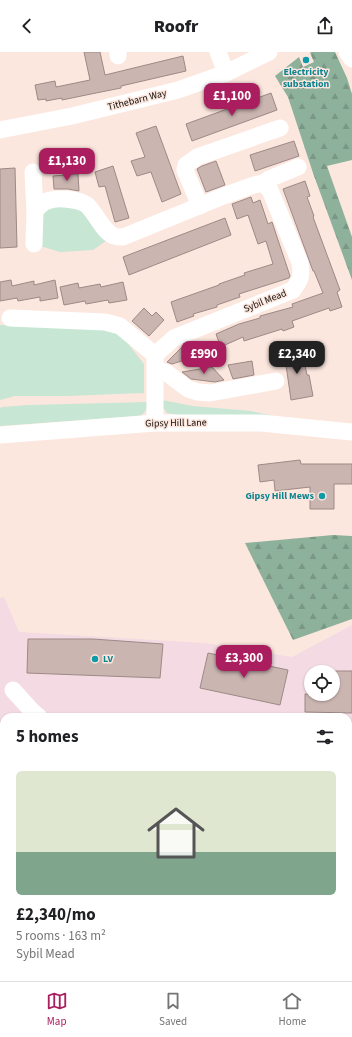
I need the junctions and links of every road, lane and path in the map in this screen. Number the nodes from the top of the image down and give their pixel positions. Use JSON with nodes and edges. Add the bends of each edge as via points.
{"nodes":[{"id":1,"x":218,"y":52,"type":"edge"},
{"id":2,"x":269,"y":52,"type":"edge"},
{"id":3,"x":347,"y":52,"type":"edge"},
{"id":4,"x":352,"y":59,"type":"edge"},
{"id":5,"x":226,"y":73,"type":"junction"},
{"id":6,"x":280,"y":128,"type":"dead end"},
{"id":7,"x":0,"y":130,"type":"edge"},
{"id":8,"x":298,"y":167,"type":"dead end"},
{"id":9,"x":33,"y":172,"type":"dead end"},
{"id":10,"x":263,"y":183,"type":"junction"},
{"id":11,"x":200,"y":206,"type":"junction"},
{"id":12,"x":35,"y":211,"type":"junction"},
{"id":13,"x":34,"y":244,"type":"dead end"},
{"id":14,"x":10,"y":318,"type":"dead end"},
{"id":15,"x":156,"y":362,"type":"junction"},
{"id":16,"x":276,"y":381,"type":"dead end"},
{"id":17,"x":155,"y":423,"type":"junction"},
{"id":18,"x":352,"y":432,"type":"edge"},
{"id":19,"x":0,"y":435,"type":"edge"},
{"id":20,"x":13,"y":690,"type":"dead end"},
{"id":21,"x":35,"y":713,"type":"edge"}],
"edges":[{"from":1,"to":5,"type":"street"},
{"from":2,"to":5,"type":"street","name":"Tithebarn Way"},
{"from":3,"to":4,"type":"street"},
{"from":5,"to":7,"type":"street","name":"Tithebarn Way","via":[[178,90],[127,103]]},
{"from":6,"to":11,"type":"street","via":[[197,157],[186,164],[185,170]]},
{"from":8,"to":10,"type":"street"},
{"from":9,"to":12,"type":"street"},
{"from":10,"to":11,"type":"street"},
{"from":10,"to":15,"type":"street","name":"Sybil Mead","via":[[270,190],[300,263],[300,280],[293,290],[174,338]]},
{"from":11,"to":12,"type":"street","via":[[123,237],[113,236],[87,206],[74,200],[47,201]]},
{"from":12,"to":13,"type":"street"},
{"from":14,"to":15,"type":"street","via":[[105,322],[120,326]]},
{"from":15,"to":16,"type":"street","via":[[188,389],[198,392],[210,393]]},
{"from":15,"to":17,"type":"street"},
{"from":17,"to":18,"type":"street","name":"Gipsy Hill Lane","via":[[261,423]]},
{"from":17,"to":19,"type":"street","name":"Gipsy Hill Lane"},
{"from":20,"to":21,"type":"street"}]}
